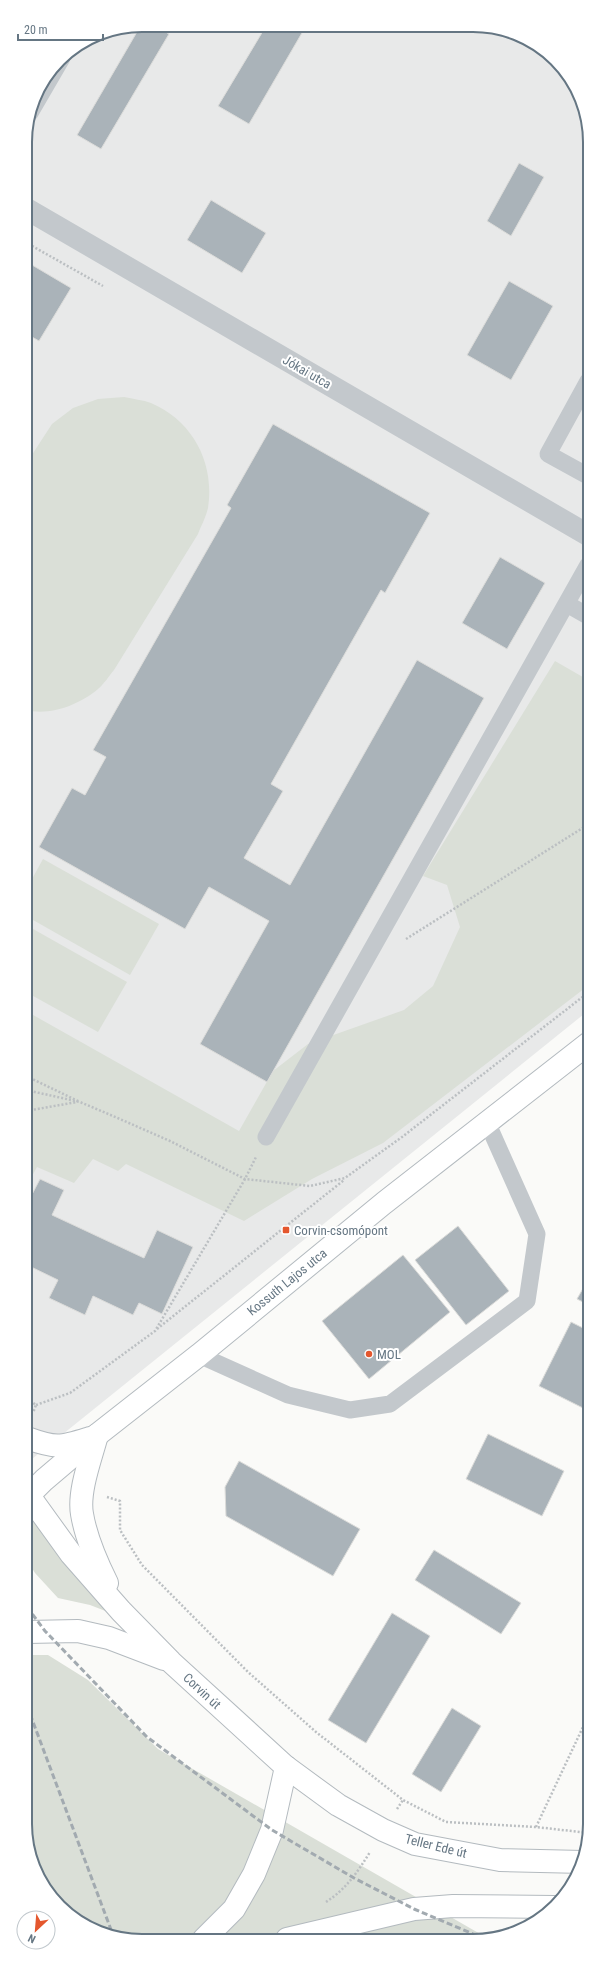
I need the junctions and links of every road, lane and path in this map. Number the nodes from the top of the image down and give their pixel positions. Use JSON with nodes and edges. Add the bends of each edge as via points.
{"nodes":[{"id":1,"x":32,"y":212,"type":"edge"},
{"id":2,"x":583,"y":390,"type":"edge"},
{"id":3,"x":583,"y":473,"type":"edge"},
{"id":4,"x":583,"y":532,"type":"edge"},
{"id":5,"x":583,"y":574,"type":"edge"},
{"id":6,"x":567,"y":604,"type":"junction"},
{"id":7,"x":583,"y":613,"type":"edge"},
{"id":8,"x":583,"y":828,"type":"edge"},
{"id":9,"x":374,"y":945,"type":"junction"},
{"id":10,"x":583,"y":997,"type":"edge"},
{"id":11,"x":583,"y":1048,"type":"edge"},
{"id":12,"x":32,"y":1079,"type":"edge"},
{"id":13,"x":32,"y":1091,"type":"edge"},
{"id":14,"x":80,"y":1102,"type":"junction"},
{"id":15,"x":32,"y":1110,"type":"edge"},
{"id":16,"x":487,"y":1122,"type":"junction"},
{"id":17,"x":266,"y":1137,"type":"joint"},
{"id":18,"x":345,"y":1178,"type":"junction"},
{"id":19,"x":245,"y":1180,"type":"junction"},
{"id":20,"x":155,"y":1331,"type":"junction"},
{"id":21,"x":199,"y":1355,"type":"junction"},
{"id":22,"x":36,"y":1405,"type":"dead end"},
{"id":23,"x":97,"y":1435,"type":"junction"},
{"id":24,"x":32,"y":1440,"type":"edge"},
{"id":25,"x":83,"y":1490,"type":"junction"},
{"id":26,"x":32,"y":1491,"type":"edge"},
{"id":27,"x":32,"y":1502,"type":"edge"},
{"id":28,"x":121,"y":1611,"type":"junction"},
{"id":29,"x":32,"y":1632,"type":"edge"},
{"id":30,"x":171,"y":1662,"type":"junction"},
{"id":31,"x":583,"y":1727,"type":"edge"},
{"id":32,"x":286,"y":1768,"type":"junction"},
{"id":33,"x":536,"y":1827,"type":"junction"},
{"id":34,"x":383,"y":1830,"type":"junction"},
{"id":35,"x":583,"y":1832,"type":"edge"},
{"id":36,"x":576,"y":1862,"type":"edge"},
{"id":37,"x":545,"y":1907,"type":"edge"},
{"id":38,"x":316,"y":1931,"type":"junction"},
{"id":39,"x":209,"y":1934,"type":"edge"},
{"id":40,"x":305,"y":1934,"type":"edge"}],
"edges":[{"from":1,"to":4,"type":"street","name":"Jókai utca"},
{"from":2,"to":3,"type":"lane","via":[[548,454]]},
{"from":5,"to":6,"type":"lane"},
{"from":6,"to":7,"type":"lane"},
{"from":6,"to":9,"type":"lane"},
{"from":8,"to":9,"type":"path","via":[[395,945]]},
{"from":9,"to":17,"type":"lane"},
{"from":10,"to":18,"type":"path","via":[[402,1138]]},
{"from":11,"to":16,"type":"main road","name":"Kossuth Lajos utca"},
{"from":12,"to":14,"type":"path"},
{"from":13,"to":14,"type":"path"},
{"from":14,"to":15,"type":"path"},
{"from":14,"to":19,"type":"path","via":[[170,1141]]},
{"from":16,"to":21,"type":"main road","name":"Kossuth Lajos utca","via":[[384,1202]]},
{"from":16,"to":21,"type":"lane","via":[[537,1234],[527,1301],[390,1404],[350,1410],[288,1395]]},
{"from":17,"to":19,"type":"path"},
{"from":18,"to":19,"type":"path","via":[[310,1186]]},
{"from":18,"to":20,"type":"path"},
{"from":19,"to":20,"type":"path"},
{"from":20,"to":22,"type":"path","via":[[70,1393]]},
{"from":21,"to":23,"type":"main road","name":"Kossuth Lajos utca"},
{"from":23,"to":24,"type":"main road","via":[[66,1445],[49,1446]]},
{"from":23,"to":25,"type":"main road"},
{"from":23,"to":26,"type":"main road","name":"Kossuth Lajos utca"},
{"from":25,"to":28,"type":"main road","via":[[82,1513],[93,1555]]},
{"from":25,"to":33,"type":"path","via":[[120,1501],[120,1530],[142,1565],[248,1672],[316,1732],[403,1800],[446,1822]]},
{"from":27,"to":28,"type":"main road","via":[[71,1554]]},
{"from":28,"to":30,"type":"main road","name":"Corvin út"},
{"from":29,"to":30,"type":"main road","via":[[78,1631],[109,1638]]},
{"from":30,"to":32,"type":"main road","name":"Corvin út"},
{"from":31,"to":33,"type":"path"},
{"from":32,"to":34,"type":"main road","name":"Teller Ede út","via":[[338,1805]]},
{"from":32,"to":39,"type":"main road","via":[[272,1830],[254,1874],[234,1908]]},
{"from":33,"to":35,"type":"path"},
{"from":34,"to":36,"type":"main road","name":"Teller Ede út","via":[[415,1844],[500,1860]]},
{"from":34,"to":38,"type":"path","via":[[354,1878],[315,1914]]},
{"from":37,"to":38,"type":"main road","via":[[453,1906],[414,1909]]},
{"from":38,"to":40,"type":"main road"}]}
